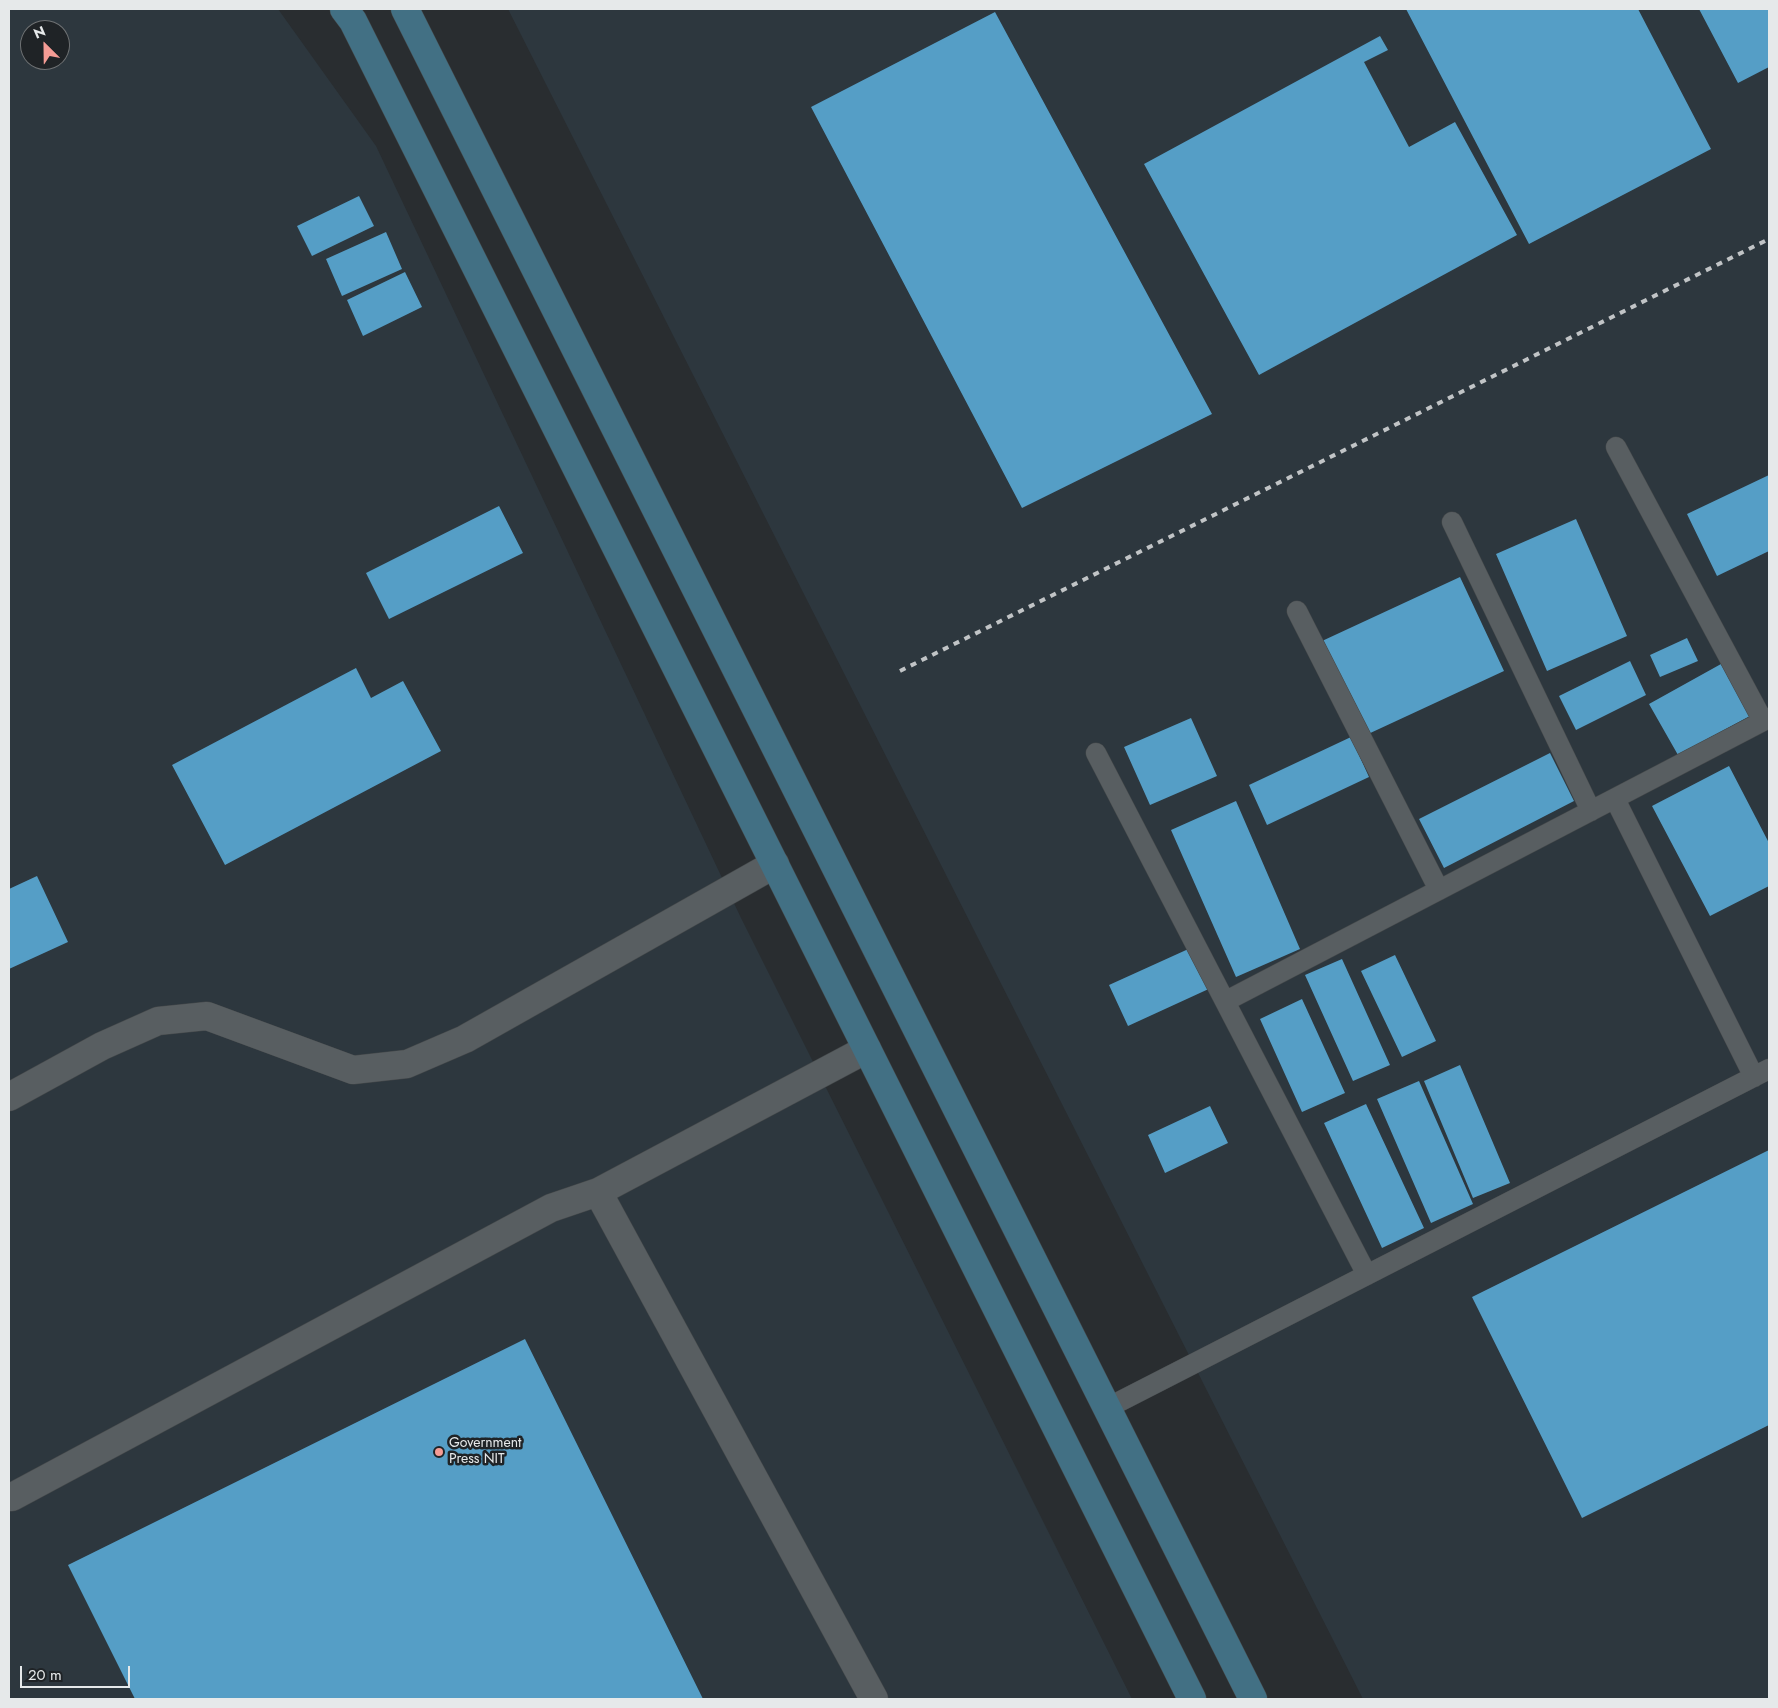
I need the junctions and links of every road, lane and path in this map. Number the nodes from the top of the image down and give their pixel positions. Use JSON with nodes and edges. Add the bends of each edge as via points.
{"nodes":[{"id":1,"x":344,"y":9,"type":"edge"},
{"id":2,"x":405,"y":9,"type":"edge"},
{"id":3,"x":1616,"y":447,"type":"dead end"},
{"id":4,"x":1452,"y":522,"type":"dead end"},
{"id":5,"x":1297,"y":611,"type":"dead end"},
{"id":6,"x":1766,"y":720,"type":"edge"},
{"id":7,"x":1096,"y":752,"type":"dead end"},
{"id":8,"x":1615,"y":799,"type":"junction"},
{"id":9,"x":1591,"y":811,"type":"junction"},
{"id":10,"x":774,"y":864,"type":"junction"},
{"id":11,"x":1439,"y":890,"type":"junction"},
{"id":12,"x":1226,"y":1001,"type":"junction"},
{"id":13,"x":867,"y":1049,"type":"junction"},
{"id":14,"x":1762,"y":1073,"type":"edge"},
{"id":15,"x":9,"y":1097,"type":"edge"},
{"id":16,"x":598,"y":1192,"type":"junction"},
{"id":17,"x":1367,"y":1275,"type":"junction"},
{"id":18,"x":1107,"y":1408,"type":"junction"},
{"id":19,"x":12,"y":1497,"type":"dead end"},
{"id":20,"x":874,"y":1699,"type":"edge"},
{"id":21,"x":1192,"y":1699,"type":"edge"},
{"id":22,"x":1253,"y":1699,"type":"edge"}],
"edges":[{"from":1,"to":10,"type":"street","via":[[353,21]]},
{"from":2,"to":18,"type":"street"},
{"from":3,"to":6,"type":"lane"},
{"from":4,"to":9,"type":"lane"},
{"from":5,"to":11,"type":"lane"},
{"from":6,"to":8,"type":"lane"},
{"from":7,"to":12,"type":"lane"},
{"from":8,"to":9,"type":"lane"},
{"from":8,"to":14,"type":"lane"},
{"from":9,"to":11,"type":"lane"},
{"from":10,"to":13,"type":"street"},
{"from":10,"to":15,"type":"street","via":[[464,1039],[407,1064],[354,1070],[207,1016],[158,1021],[102,1046]]},
{"from":11,"to":12,"type":"lane"},
{"from":12,"to":17,"type":"lane"},
{"from":13,"to":16,"type":"street"},
{"from":13,"to":21,"type":"street"},
{"from":14,"to":17,"type":"lane"},
{"from":16,"to":19,"type":"street","via":[[551,1208]]},
{"from":16,"to":20,"type":"street"},
{"from":17,"to":18,"type":"lane"},
{"from":18,"to":22,"type":"street"}]}
